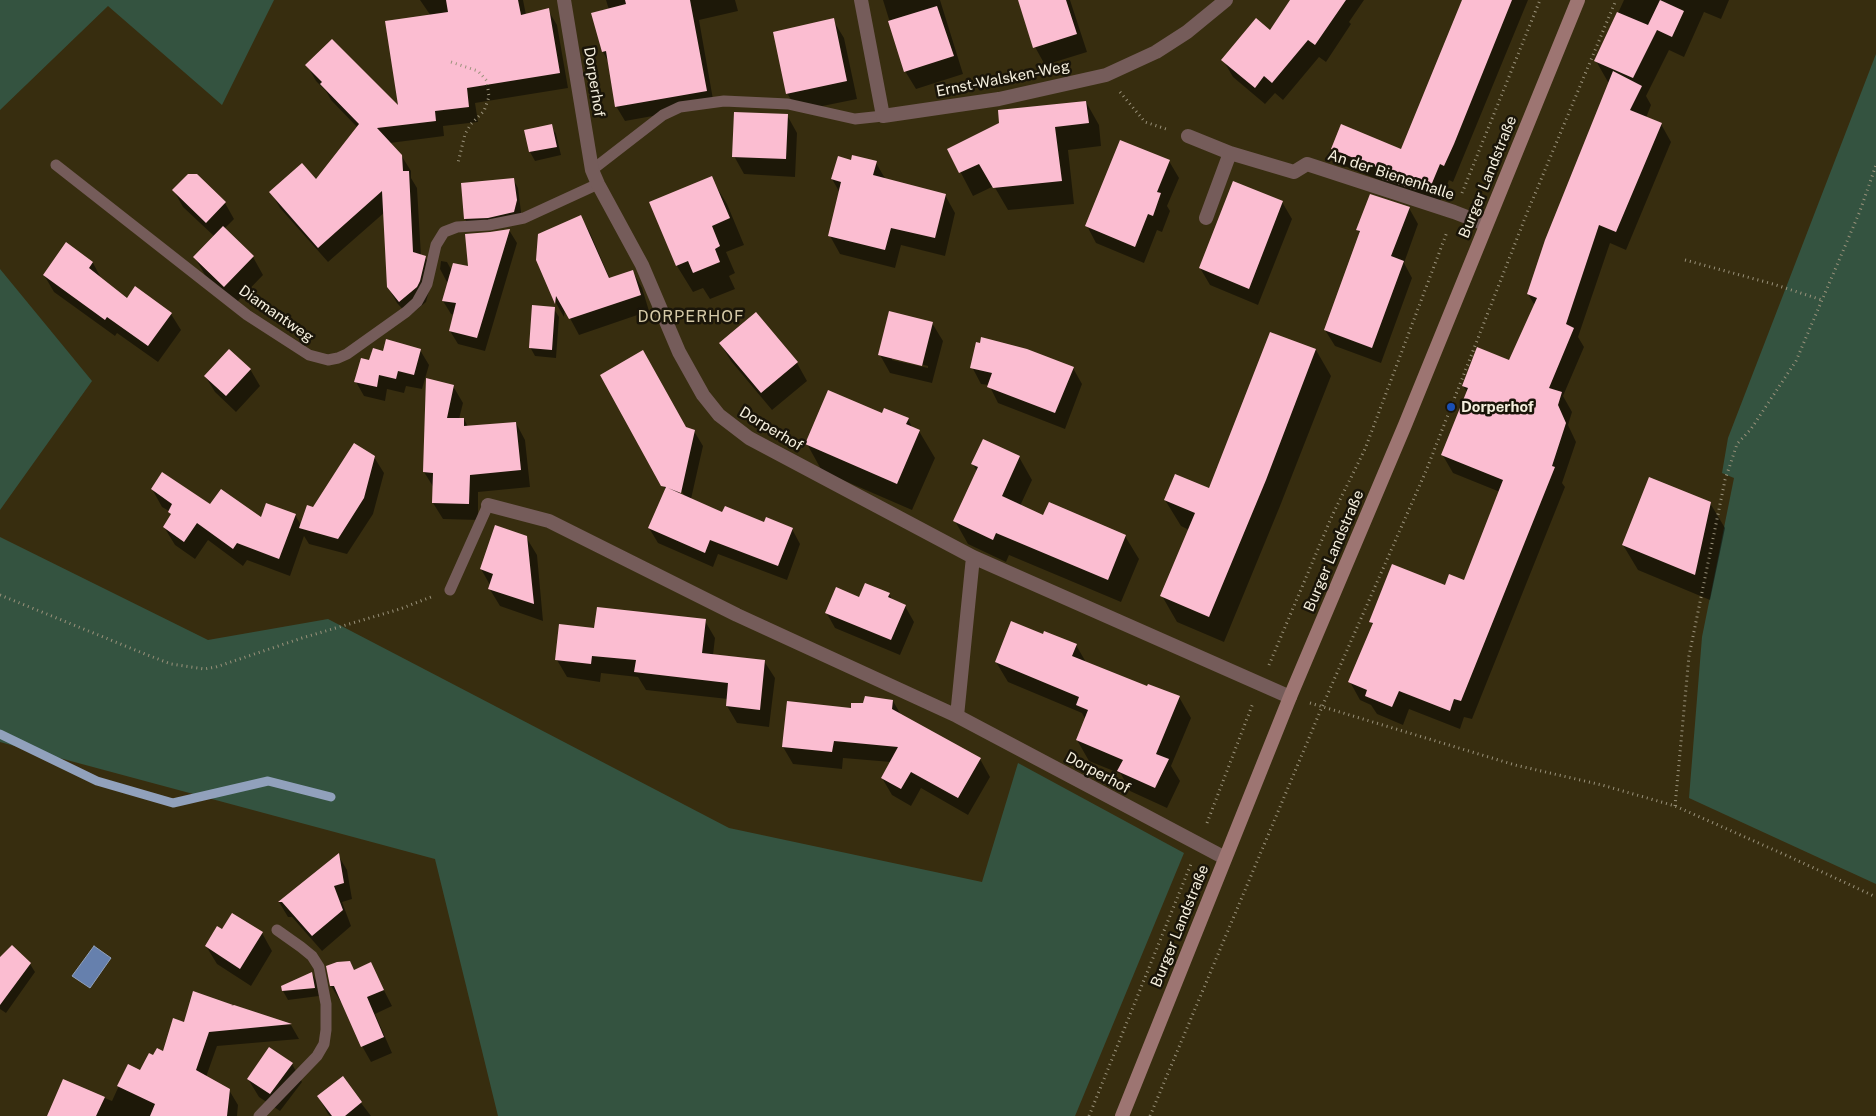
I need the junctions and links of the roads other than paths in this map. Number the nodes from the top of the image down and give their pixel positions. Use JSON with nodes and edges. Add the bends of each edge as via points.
{"nodes":[{"id":1,"x":564,"y":0,"type":"edge"},
{"id":2,"x":860,"y":0,"type":"edge"},
{"id":3,"x":1226,"y":0,"type":"edge"},
{"id":4,"x":1578,"y":0,"type":"edge"},
{"id":5,"x":883,"y":116,"type":"junction"},
{"id":6,"x":1188,"y":136,"type":"road end"},
{"id":7,"x":1230,"y":153,"type":"junction"},
{"id":8,"x":56,"y":165,"type":"dead end"},
{"id":9,"x":592,"y":170,"type":"junction"},
{"id":10,"x":598,"y":184,"type":"junction"},
{"id":11,"x":1206,"y":218,"type":"dead end"},
{"id":12,"x":1485,"y":224,"type":"junction"},
{"id":13,"x":488,"y":505,"type":"joint"},
{"id":14,"x":973,"y":557,"type":"junction"},
{"id":15,"x":450,"y":590,"type":"road end"},
{"id":16,"x":1290,"y":697,"type":"junction"},
{"id":17,"x":957,"y":716,"type":"junction"},
{"id":18,"x":1225,"y":858,"type":"junction"},
{"id":19,"x":277,"y":930,"type":"dead end"},
{"id":20,"x":259,"y":1116,"type":"edge"},
{"id":21,"x":1122,"y":1116,"type":"edge"}],
"edges":[{"from":1,"to":9,"type":"street","name":"Dorperhof"},
{"from":2,"to":5,"type":"street"},
{"from":3,"to":5,"type":"street","name":"Ernst-Walsken-Weg","via":[[1156,52],[1106,75],[999,99]]},
{"from":4,"to":12,"type":"main road","name":"Burger Landstraße"},
{"from":5,"to":9,"type":"lane","via":[[855,119],[788,104],[724,102],[687,106],[663,115]]},
{"from":6,"to":7,"type":"street","name":"An der Bienenhalle"},
{"from":7,"to":11,"type":"street"},
{"from":7,"to":12,"type":"street","name":"An der Bienenhalle","via":[[1294,172],[1307,164]]},
{"from":8,"to":10,"type":"lane","name":"Diamantweg","via":[[247,315],[309,355],[328,360],[347,354],[417,302],[427,284],[436,244],[444,232],[457,227],[524,218]]},
{"from":9,"to":10,"type":"street","name":"Dorperhof"},
{"from":10,"to":14,"type":"street","name":"Dorperhof","via":[[642,265],[679,352],[703,395],[732,427]]},
{"from":12,"to":16,"type":"main road","name":"Burger Landstraße","via":[[1405,425]]},
{"from":13,"to":15,"type":"lane"},
{"from":13,"to":17,"type":"street","name":"Dorperhof","via":[[549,521],[737,615]]},
{"from":14,"to":16,"type":"street","name":"Dorperhof"},
{"from":14,"to":17,"type":"street"},
{"from":16,"to":18,"type":"main road","name":"Burger Landstraße"},
{"from":17,"to":18,"type":"street","name":"Dorperhof"},
{"from":18,"to":21,"type":"main road","name":"Burger Landstraße"},
{"from":19,"to":20,"type":"lane","via":[[312,956],[319,966],[325,997],[326,1030],[324,1044],[317,1056]]}]}
